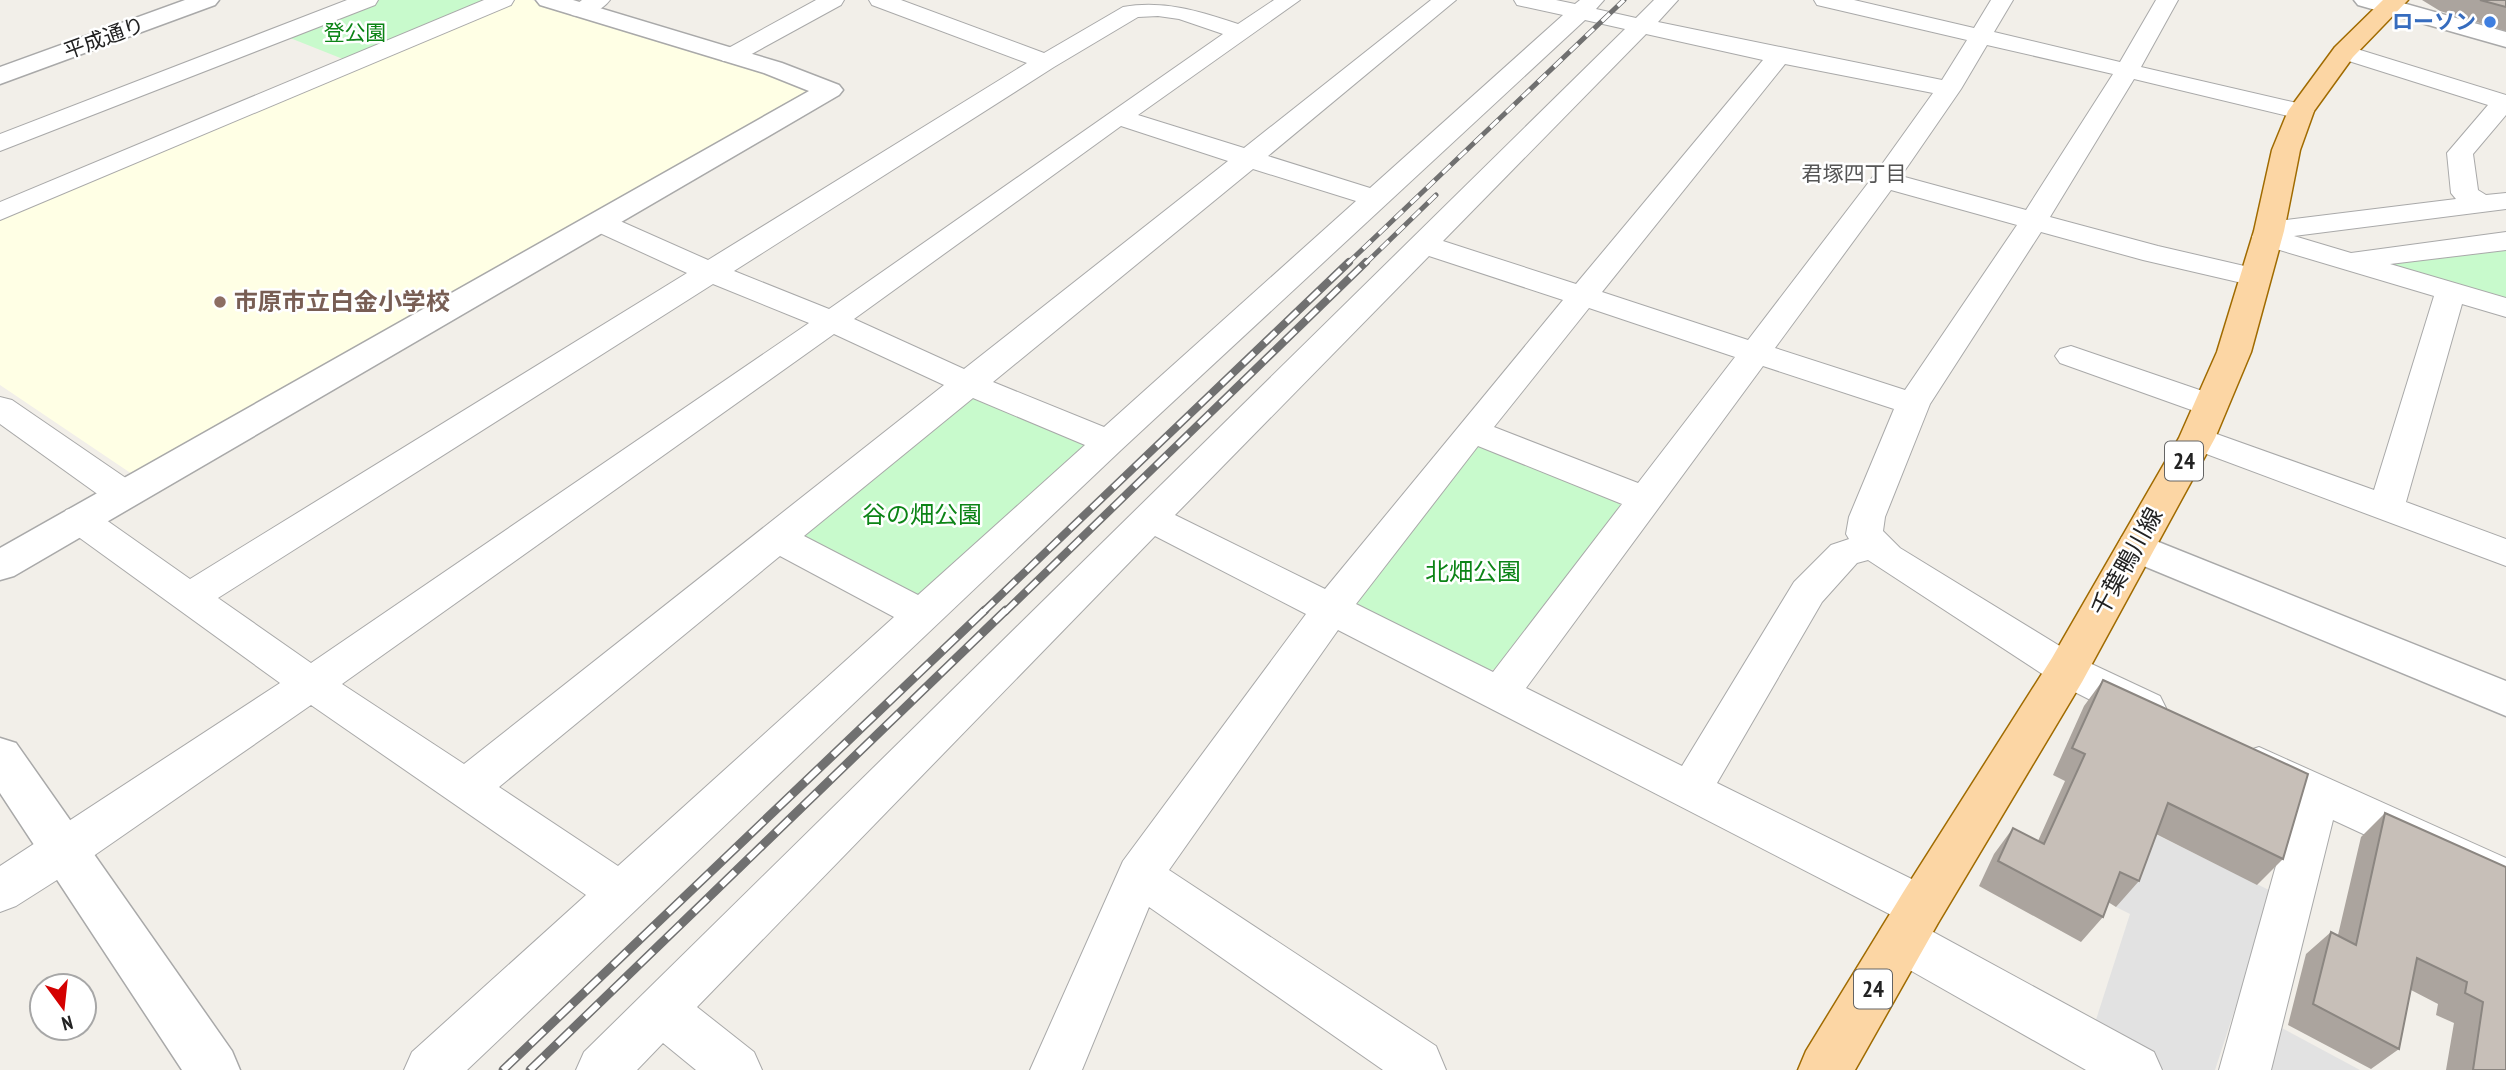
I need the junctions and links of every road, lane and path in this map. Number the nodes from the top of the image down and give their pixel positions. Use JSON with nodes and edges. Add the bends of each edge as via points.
{"nodes":[{"id":1,"x":169,"y":0,"type":"edge"},
{"id":2,"x":207,"y":0,"type":"edge"},
{"id":3,"x":367,"y":0,"type":"edge"},
{"id":4,"x":503,"y":0,"type":"edge"},
{"id":5,"x":548,"y":0,"type":"edge"},
{"id":6,"x":833,"y":0,"type":"edge"},
{"id":7,"x":880,"y":0,"type":"edge"},
{"id":8,"x":1289,"y":0,"type":"edge"},
{"id":9,"x":1445,"y":0,"type":"edge"},
{"id":10,"x":1525,"y":0,"type":"edge"},
{"id":11,"x":1667,"y":0,"type":"edge"},
{"id":12,"x":1825,"y":0,"type":"edge"},
{"id":13,"x":2002,"y":0,"type":"edge"},
{"id":14,"x":2384,"y":2,"type":"edge"},
{"id":15,"x":2157,"y":4,"type":"edge"},
{"id":16,"x":590,"y":5,"type":"edge"},
{"id":17,"x":1585,"y":7,"type":"edge"},
{"id":18,"x":1640,"y":27,"type":"junction"},
{"id":19,"x":1240,"y":32,"type":"junction"},
{"id":20,"x":280,"y":34,"type":"junction"},
{"id":21,"x":1980,"y":36,"type":"junction"},
{"id":22,"x":2506,"y":40,"type":"edge"},
{"id":23,"x":2344,"y":52,"type":"junction"},
{"id":24,"x":731,"y":56,"type":"junction"},
{"id":25,"x":1779,"y":56,"type":"junction"},
{"id":26,"x":0,"y":60,"type":"edge"},
{"id":27,"x":1046,"y":62,"type":"junction"},
{"id":28,"x":353,"y":63,"type":"junction"},
{"id":29,"x":2129,"y":69,"type":"junction"},
{"id":30,"x":0,"y":76,"type":"edge"},
{"id":31,"x":1949,"y":89,"type":"junction"},
{"id":32,"x":2505,"y":103,"type":"edge"},
{"id":33,"x":2301,"y":111,"type":"junction"},
{"id":34,"x":1118,"y":117,"type":"junction"},
{"id":35,"x":0,"y":143,"type":"edge"},
{"id":36,"x":1250,"y":158,"type":"junction"},
{"id":37,"x":1885,"y":180,"type":"junction"},
{"id":38,"x":1376,"y":199,"type":"junction"},
{"id":39,"x":2493,"y":203,"type":"edge"},
{"id":40,"x":0,"y":212,"type":"edge"},
{"id":41,"x":2033,"y":222,"type":"junction"},
{"id":42,"x":601,"y":223,"type":"junction"},
{"id":43,"x":2268,"y":234,"type":"junction"},
{"id":44,"x":2506,"y":241,"type":"edge"},
{"id":45,"x":1422,"y":244,"type":"junction"},
{"id":46,"x":2350,"y":260,"type":"junction"},
{"id":47,"x":710,"y":272,"type":"junction"},
{"id":48,"x":2255,"y":277,"type":"junction"},
{"id":49,"x":2450,"y":292,"type":"junction"},
{"id":50,"x":1584,"y":296,"type":"junction"},
{"id":51,"x":2506,"y":309,"type":"edge"},
{"id":52,"x":832,"y":321,"type":"junction"},
{"id":53,"x":1755,"y":352,"type":"junction"},
{"id":54,"x":2071,"y":356,"type":"dead end"},
{"id":55,"x":969,"y":384,"type":"junction"},
{"id":56,"x":1913,"y":404,"type":"junction"},
{"id":57,"x":2211,"y":406,"type":"junction"},
{"id":58,"x":0,"y":408,"type":"edge"},
{"id":59,"x":1472,"y":431,"type":"junction"},
{"id":60,"x":2197,"y":438,"type":"junction"},
{"id":61,"x":1109,"y":442,"type":"junction"},
{"id":62,"x":123,"y":494,"type":"junction"},
{"id":63,"x":1643,"y":499,"type":"junction"},
{"id":64,"x":2386,"y":509,"type":"junction"},
{"id":65,"x":1149,"y":517,"type":"junction"},
{"id":66,"x":79,"y":519,"type":"junction"},
{"id":67,"x":775,"y":537,"type":"junction"},
{"id":68,"x":1874,"y":545,"type":"junction"},
{"id":69,"x":2136,"y":547,"type":"junction"},
{"id":70,"x":2506,"y":553,"type":"edge"},
{"id":71,"x":0,"y":566,"type":"edge"},
{"id":72,"x":190,"y":598,"type":"junction"},
{"id":73,"x":1332,"y":608,"type":"junction"},
{"id":74,"x":923,"y":616,"type":"junction"},
{"id":75,"x":2067,"y":670,"type":"junction"},
{"id":76,"x":312,"y":684,"type":"junction"},
{"id":77,"x":1500,"y":693,"type":"junction"},
{"id":78,"x":2506,"y":699,"type":"edge"},
{"id":79,"x":2180,"y":726,"type":"edge"},
{"id":80,"x":2230,"y":751,"type":"edge"},
{"id":81,"x":0,"y":756,"type":"edge"},
{"id":82,"x":466,"y":788,"type":"junction"},
{"id":83,"x":1690,"y":791,"type":"junction"},
{"id":84,"x":2318,"y":794,"type":"junction"},
{"id":85,"x":63,"y":852,"type":"junction"},
{"id":86,"x":1139,"y":875,"type":"junction"},
{"id":87,"x":2506,"y":880,"type":"edge"},
{"id":88,"x":0,"y":891,"type":"edge"},
{"id":89,"x":621,"y":893,"type":"junction"},
{"id":90,"x":1912,"y":924,"type":"junction"},
{"id":91,"x":661,"y":1010,"type":"junction"},
{"id":92,"x":213,"y":1070,"type":"edge"},
{"id":93,"x":430,"y":1070,"type":"edge"},
{"id":94,"x":602,"y":1070,"type":"edge"},
{"id":95,"x":736,"y":1070,"type":"edge"},
{"id":96,"x":1056,"y":1070,"type":"edge"},
{"id":97,"x":1420,"y":1070,"type":"edge"},
{"id":98,"x":1825,"y":1070,"type":"edge"},
{"id":99,"x":2136,"y":1070,"type":"edge"},
{"id":100,"x":2245,"y":1070,"type":"edge"}],
"edges":[{"from":1,"to":26,"type":"street","name":"平成通り"},
{"from":2,"to":30,"type":"street","name":"平成通り"},
{"from":3,"to":20,"type":"street"},
{"from":4,"to":28,"type":"street"},
{"from":5,"to":16,"type":"street"},
{"from":6,"to":24,"type":"street"},
{"from":7,"to":27,"type":"street"},
{"from":8,"to":19,"type":"street"},
{"from":9,"to":36,"type":"street"},
{"from":10,"to":17,"type":"street"},
{"from":11,"to":18,"type":"street"},
{"from":12,"to":21,"type":"street"},
{"from":13,"to":21,"type":"street"},
{"from":14,"to":22,"type":"street"},
{"from":14,"to":23,"type":"main road","name":"千葉鴨川線","number":"24"},
{"from":15,"to":29,"type":"street"},
{"from":16,"to":24,"type":"street"},
{"from":17,"to":18,"type":"street"},
{"from":17,"to":38,"type":"street"},
{"from":18,"to":25,"type":"street"},
{"from":18,"to":45,"type":"street"},
{"from":19,"to":27,"type":"street","via":[[1159,8],[1144,8]]},
{"from":19,"to":34,"type":"street"},
{"from":20,"to":28,"type":"street"},
{"from":20,"to":35,"type":"street"},
{"from":21,"to":29,"type":"street"},
{"from":21,"to":31,"type":"street"},
{"from":23,"to":32,"type":"street"},
{"from":23,"to":33,"type":"main road","name":"千葉鴨川線","number":"24"},
{"from":24,"to":42,"type":"street","via":[[830,90]]},
{"from":25,"to":31,"type":"street"},
{"from":25,"to":50,"type":"street"},
{"from":27,"to":47,"type":"street"},
{"from":28,"to":40,"type":"street"},
{"from":29,"to":33,"type":"street"},
{"from":29,"to":41,"type":"street"},
{"from":31,"to":37,"type":"street"},
{"from":32,"to":39,"type":"street","via":[[2460,153],[2465,193]]},
{"from":33,"to":43,"type":"main road","name":"千葉鴨川線","number":"24","via":[[2286,150]]},
{"from":34,"to":36,"type":"street"},
{"from":34,"to":52,"type":"street"},
{"from":36,"to":38,"type":"street"},
{"from":36,"to":55,"type":"street"},
{"from":37,"to":41,"type":"street"},
{"from":37,"to":53,"type":"street"},
{"from":38,"to":61,"type":"street"},
{"from":39,"to":43,"type":"street"},
{"from":41,"to":48,"type":"street"},
{"from":41,"to":56,"type":"street"},
{"from":42,"to":47,"type":"street"},
{"from":42,"to":62,"type":"street"},
{"from":43,"to":46,"type":"street"},
{"from":43,"to":48,"type":"main road","name":"千葉鴨川線","number":"24"},
{"from":44,"to":46,"type":"street"},
{"from":45,"to":50,"type":"street"},
{"from":45,"to":65,"type":"street"},
{"from":46,"to":49,"type":"street"},
{"from":47,"to":52,"type":"street"},
{"from":47,"to":72,"type":"street"},
{"from":48,"to":57,"type":"main road","name":"千葉鴨川線","number":"24","via":[[2234,352]]},
{"from":49,"to":51,"type":"street"},
{"from":49,"to":64,"type":"street"},
{"from":50,"to":53,"type":"street"},
{"from":50,"to":59,"type":"street"},
{"from":52,"to":55,"type":"street"},
{"from":52,"to":76,"type":"street"},
{"from":53,"to":56,"type":"street"},
{"from":53,"to":63,"type":"street"},
{"from":54,"to":57,"type":"street"},
{"from":55,"to":61,"type":"street"},
{"from":55,"to":67,"type":"street"},
{"from":56,"to":68,"type":"street","via":[[1867,517],[1864,534]]},
{"from":57,"to":60,"type":"main road","name":"千葉鴨川線","number":"24"},
{"from":58,"to":62,"type":"street"},
{"from":59,"to":63,"type":"street"},
{"from":59,"to":73,"type":"street"},
{"from":60,"to":64,"type":"street"},
{"from":60,"to":69,"type":"main road","name":"千葉鴨川線","number":"24"},
{"from":61,"to":74,"type":"street"},
{"from":62,"to":66,"type":"street"},
{"from":63,"to":77,"type":"street"},
{"from":64,"to":70,"type":"street"},
{"from":65,"to":73,"type":"street"},
{"from":65,"to":91,"type":"street"},
{"from":66,"to":71,"type":"street"},
{"from":66,"to":72,"type":"street"},
{"from":67,"to":74,"type":"street"},
{"from":67,"to":82,"type":"street"},
{"from":68,"to":75,"type":"street","via":[[1886,557]]},
{"from":68,"to":83,"type":"street","via":[[1844,554],[1808,592]]},
{"from":69,"to":75,"type":"main road","name":"千葉鴨川線","number":"24"},
{"from":69,"to":78,"type":"street"},
{"from":72,"to":76,"type":"street"},
{"from":73,"to":77,"type":"street"},
{"from":73,"to":86,"type":"street"},
{"from":74,"to":89,"type":"street"},
{"from":75,"to":79,"type":"street"},
{"from":75,"to":90,"type":"main road","name":"千葉鴨川線","number":"24"},
{"from":76,"to":82,"type":"street"},
{"from":76,"to":85,"type":"street"},
{"from":77,"to":83,"type":"street"},
{"from":80,"to":84,"type":"street"},
{"from":81,"to":85,"type":"street"},
{"from":82,"to":89,"type":"street"},
{"from":83,"to":90,"type":"street"},
{"from":84,"to":87,"type":"street"},
{"from":84,"to":100,"type":"street"},
{"from":85,"to":88,"type":"street"},
{"from":85,"to":92,"type":"street"},
{"from":86,"to":96,"type":"street"},
{"from":86,"to":97,"type":"street","via":[[1418,1064]]},
{"from":89,"to":93,"type":"street"},
{"from":90,"to":98,"type":"main road","name":"千葉鴨川線","number":"24"},
{"from":90,"to":99,"type":"street"},
{"from":91,"to":94,"type":"street"},
{"from":91,"to":95,"type":"street"}]}
